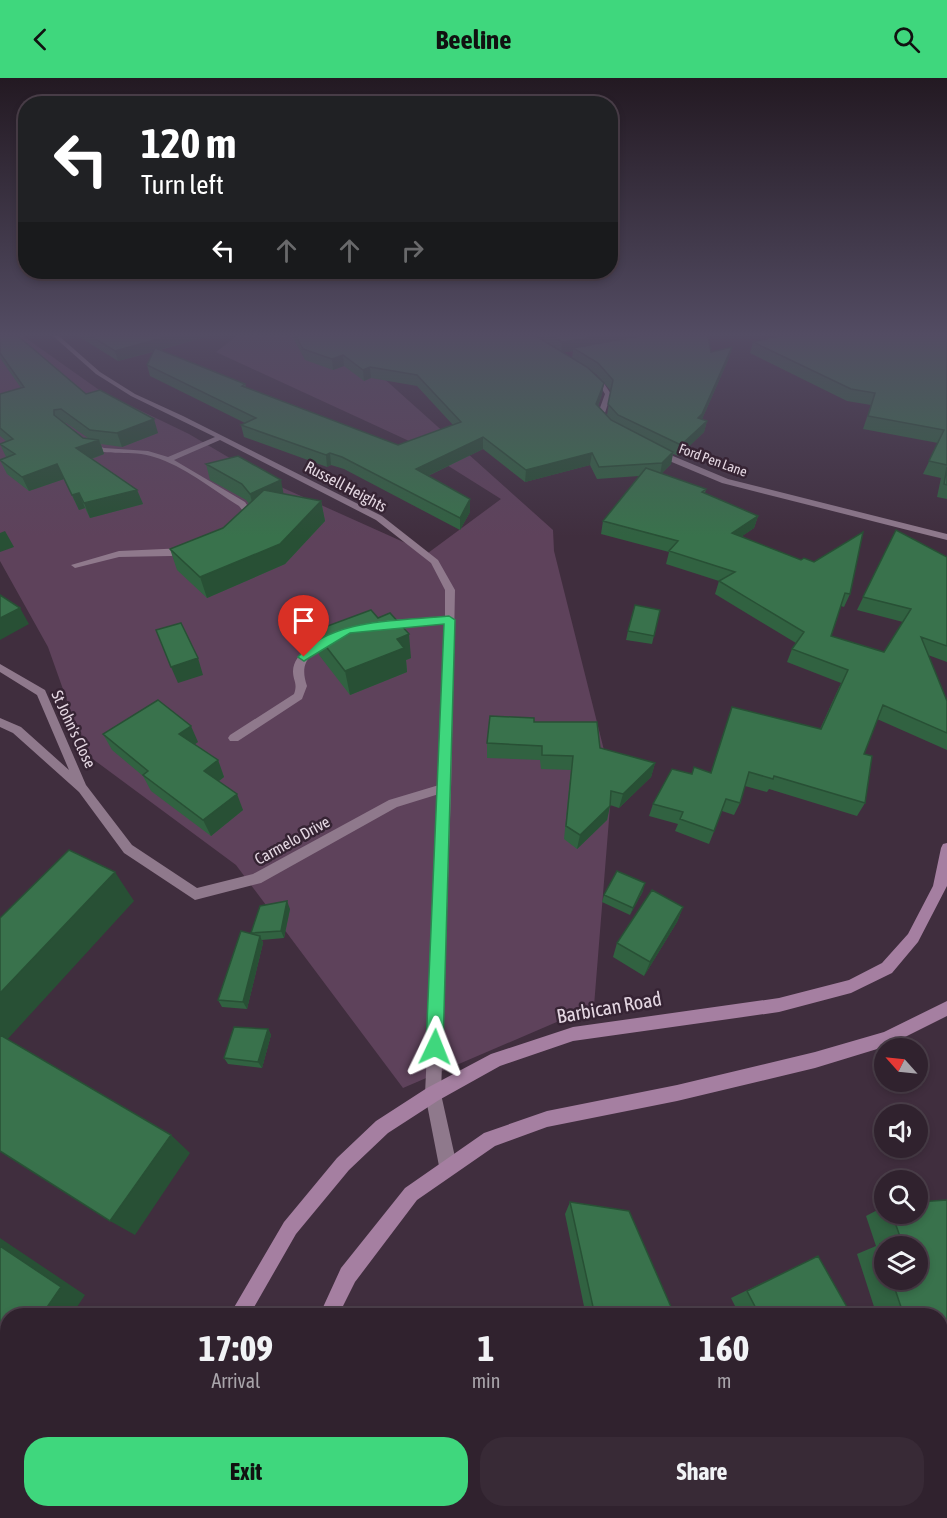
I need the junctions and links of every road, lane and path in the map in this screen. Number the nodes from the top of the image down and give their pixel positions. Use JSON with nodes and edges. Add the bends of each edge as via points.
{"nodes":[{"id":1,"x":151,"y":403,"type":"edge"},
{"id":2,"x":605,"y":403,"type":"edge"},
{"id":3,"x":613,"y":429,"type":"edge"},
{"id":4,"x":78,"y":437,"type":"edge"},
{"id":5,"x":219,"y":438,"type":"junction"},
{"id":6,"x":654,"y":451,"type":"edge"},
{"id":7,"x":167,"y":460,"type":"junction"},
{"id":8,"x":234,"y":532,"type":"edge"},
{"id":9,"x":947,"y":537,"type":"edge"},
{"id":10,"x":194,"y":549,"type":"edge"},
{"id":11,"x":75,"y":565,"type":"dead end"},
{"id":12,"x":449,"y":620,"type":"junction"},
{"id":13,"x":377,"y":625,"type":"edge"},
{"id":14,"x":339,"y":635,"type":"edge"},
{"id":15,"x":0,"y":667,"type":"edge"},
{"id":16,"x":0,"y":722,"type":"edge"},
{"id":17,"x":234,"y":738,"type":"dead end"},
{"id":18,"x":445,"y":788,"type":"junction"},
{"id":19,"x":83,"y":789,"type":"junction"},
{"id":20,"x":947,"y":848,"type":"edge"},
{"id":21,"x":947,"y":1008,"type":"edge"},
{"id":22,"x":433,"y":1094,"type":"junction"},
{"id":23,"x":448,"y":1166,"type":"junction"},
{"id":24,"x":243,"y":1308,"type":"edge"},
{"id":25,"x":332,"y":1308,"type":"edge"}],
"edges":[{"from":1,"to":5,"type":"street","name":"Russell Heights"},
{"from":2,"to":3,"type":"street","via":[[600,416]]},
{"from":4,"to":7,"type":"street","via":[[93,448],[147,453]]},
{"from":5,"to":7,"type":"street"},
{"from":5,"to":12,"type":"street","name":"Russell Heights","via":[[379,518],[435,562],[450,590]]},
{"from":6,"to":9,"type":"street","name":"Ford Pen Lane","via":[[725,481]]},
{"from":7,"to":8,"type":"street","via":[[242,504],[247,511],[245,522]]},
{"from":10,"to":11,"type":"street","via":[[119,554]]},
{"from":12,"to":13,"type":"street"},
{"from":12,"to":18,"type":"street","name":"Russell Heights"},
{"from":14,"to":17,"type":"street","via":[[304,657],[297,666],[302,686],[298,696]]},
{"from":15,"to":19,"type":"street","name":"St John's Close","via":[[41,693]]},
{"from":16,"to":19,"type":"street","name":"Carmelo Drive","via":[[17,730]]},
{"from":18,"to":19,"type":"street","name":"Carmelo Drive","via":[[393,803],[256,879],[195,894],[128,849]]},
{"from":18,"to":22,"type":"street","name":"Russell Heights"},
{"from":20,"to":22,"type":"main road","name":"Barbican Road","via":[[940,886],[913,938],[887,968],[850,986],[779,1005],[573,1034],[496,1059]]},
{"from":21,"to":23,"type":"main road","via":[[887,1039],[825,1057],[547,1119],[490,1139]]},
{"from":22,"to":23,"type":"street","name":"Russell Heights"},
{"from":22,"to":24,"type":"main road","name":"Barbican Road","via":[[382,1127],[343,1164],[290,1228]]},
{"from":23,"to":25,"type":"main road","via":[[411,1194],[348,1275]]}]}
